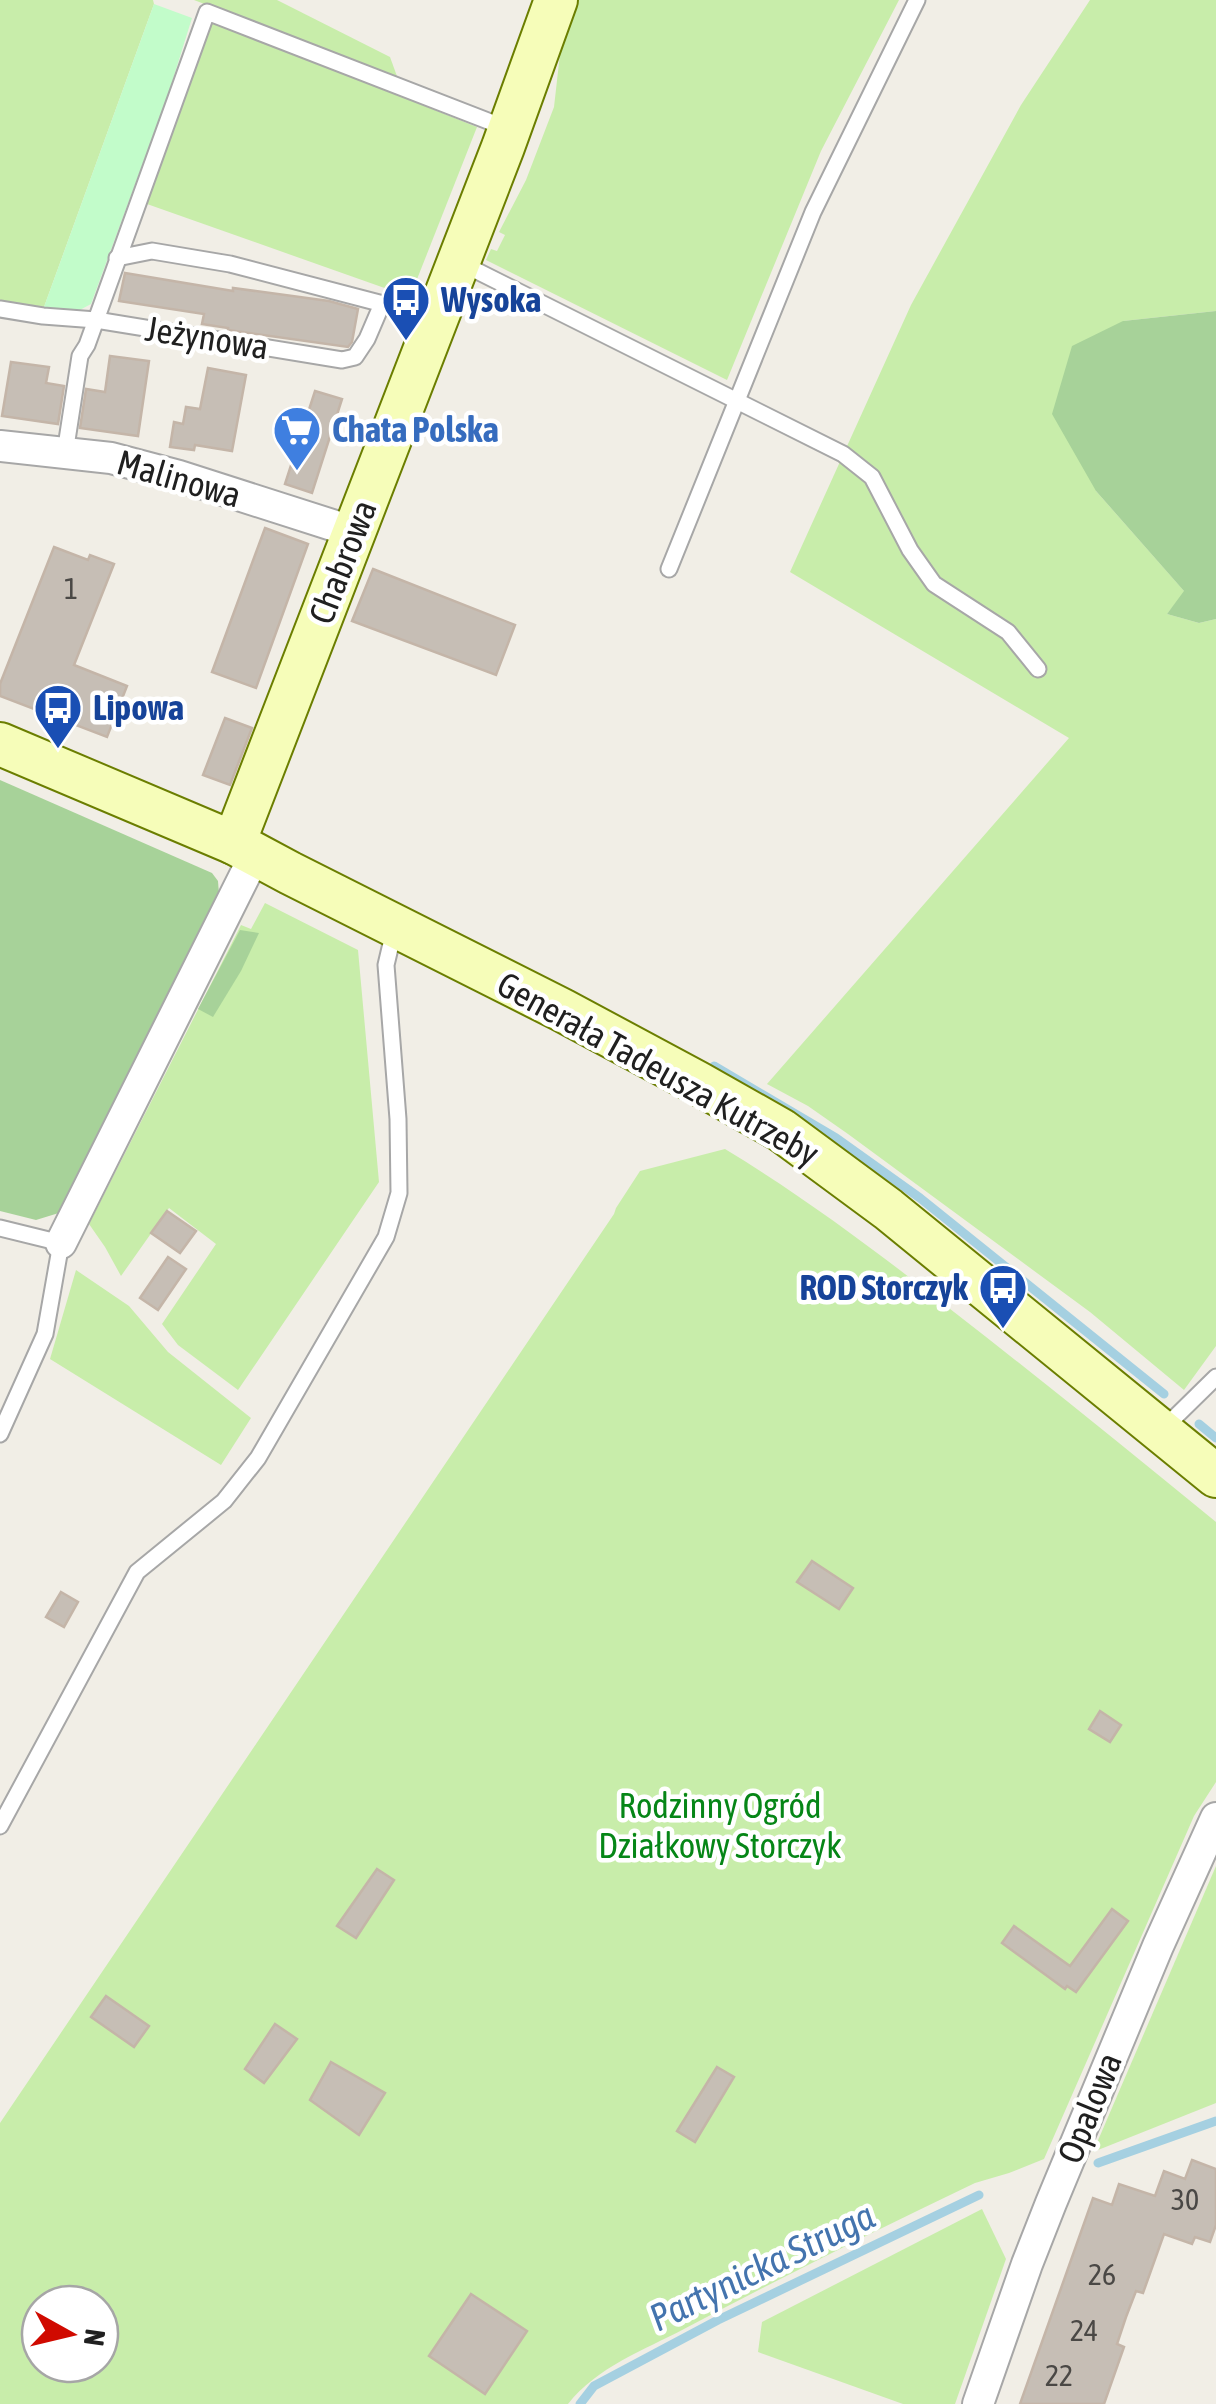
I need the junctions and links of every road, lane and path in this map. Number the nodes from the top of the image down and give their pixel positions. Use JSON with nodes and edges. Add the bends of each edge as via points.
{"nodes":[{"id":1,"x":556,"y":0,"type":"edge"},
{"id":2,"x":916,"y":0,"type":"edge"},
{"id":3,"x":510,"y":129,"type":"junction"},
{"id":4,"x":117,"y":258,"type":"junction"},
{"id":5,"x":458,"y":262,"type":"junction"},
{"id":6,"x":382,"y":304,"type":"junction"},
{"id":7,"x":0,"y":309,"type":"edge"},
{"id":8,"x":437,"y":318,"type":"junction"},
{"id":9,"x":96,"y":320,"type":"junction"},
{"id":10,"x":735,"y":400,"type":"junction"},
{"id":11,"x":0,"y":446,"type":"edge"},
{"id":12,"x":64,"y":453,"type":"junction"},
{"id":13,"x":354,"y":532,"type":"junction"},
{"id":14,"x":669,"y":569,"type":"dead end"},
{"id":15,"x":1038,"y":669,"type":"dead end"},
{"id":16,"x":0,"y":744,"type":"edge"},
{"id":17,"x":249,"y":852,"type":"junction"},
{"id":18,"x":395,"y":927,"type":"junction"},
{"id":19,"x":0,"y":1228,"type":"edge"},
{"id":20,"x":62,"y":1243,"type":"junction"},
{"id":21,"x":1216,"y":1377,"type":"edge"},
{"id":22,"x":1160,"y":1432,"type":"junction"},
{"id":23,"x":0,"y":1434,"type":"edge"},
{"id":24,"x":1216,"y":1476,"type":"edge"},
{"id":25,"x":1216,"y":1818,"type":"edge"},
{"id":26,"x":0,"y":1826,"type":"edge"},
{"id":27,"x":978,"y":2404,"type":"edge"}],
"edges":[{"from":1,"to":3,"type":"street","name":"Chabrowa"},
{"from":2,"to":10,"type":"lane","via":[[812,212]]},
{"from":3,"to":4,"type":"lane","via":[[207,12]]},
{"from":3,"to":5,"type":"street","name":"Chabrowa"},
{"from":4,"to":6,"type":"lane","via":[[152,251],[230,264]]},
{"from":4,"to":9,"type":"lane"},
{"from":5,"to":8,"type":"street","name":"Chabrowa"},
{"from":5,"to":10,"type":"lane"},
{"from":6,"to":8,"type":"lane"},
{"from":6,"to":9,"type":"lane","name":"Jeżynowa","via":[[355,356],[342,360]]},
{"from":7,"to":9,"type":"lane","name":"Jeżynowa"},
{"from":8,"to":13,"type":"street","name":"Chabrowa"},
{"from":9,"to":12,"type":"lane","via":[[80,356]]},
{"from":10,"to":14,"type":"lane"},
{"from":10,"to":15,"type":"lane","via":[[843,454],[872,477],[934,584],[1008,632]]},
{"from":11,"to":12,"type":"street","name":"Malinowa"},
{"from":12,"to":13,"type":"street","name":"Malinowa","via":[[179,476]]},
{"from":13,"to":17,"type":"street","name":"Chabrowa"},
{"from":16,"to":17,"type":"street"},
{"from":17,"to":18,"type":"street","name":"Generała Tadeusza Kutrzeby"},
{"from":17,"to":20,"type":"street"},
{"from":18,"to":22,"type":"street","name":"Generała Tadeusza Kutrzeby","via":[[781,1130],[888,1208]]},
{"from":18,"to":26,"type":"lane","via":[[386,965],[399,1194],[386,1237],[258,1458],[224,1500],[137,1572]]},
{"from":19,"to":20,"type":"lane"},
{"from":20,"to":23,"type":"lane","via":[[45,1334]]},
{"from":21,"to":22,"type":"lane"},
{"from":22,"to":24,"type":"street","name":"Generała Tadeusza Kutrzeby"},
{"from":25,"to":27,"type":"street","name":"Opalowa","via":[[1026,2264]]}]}
